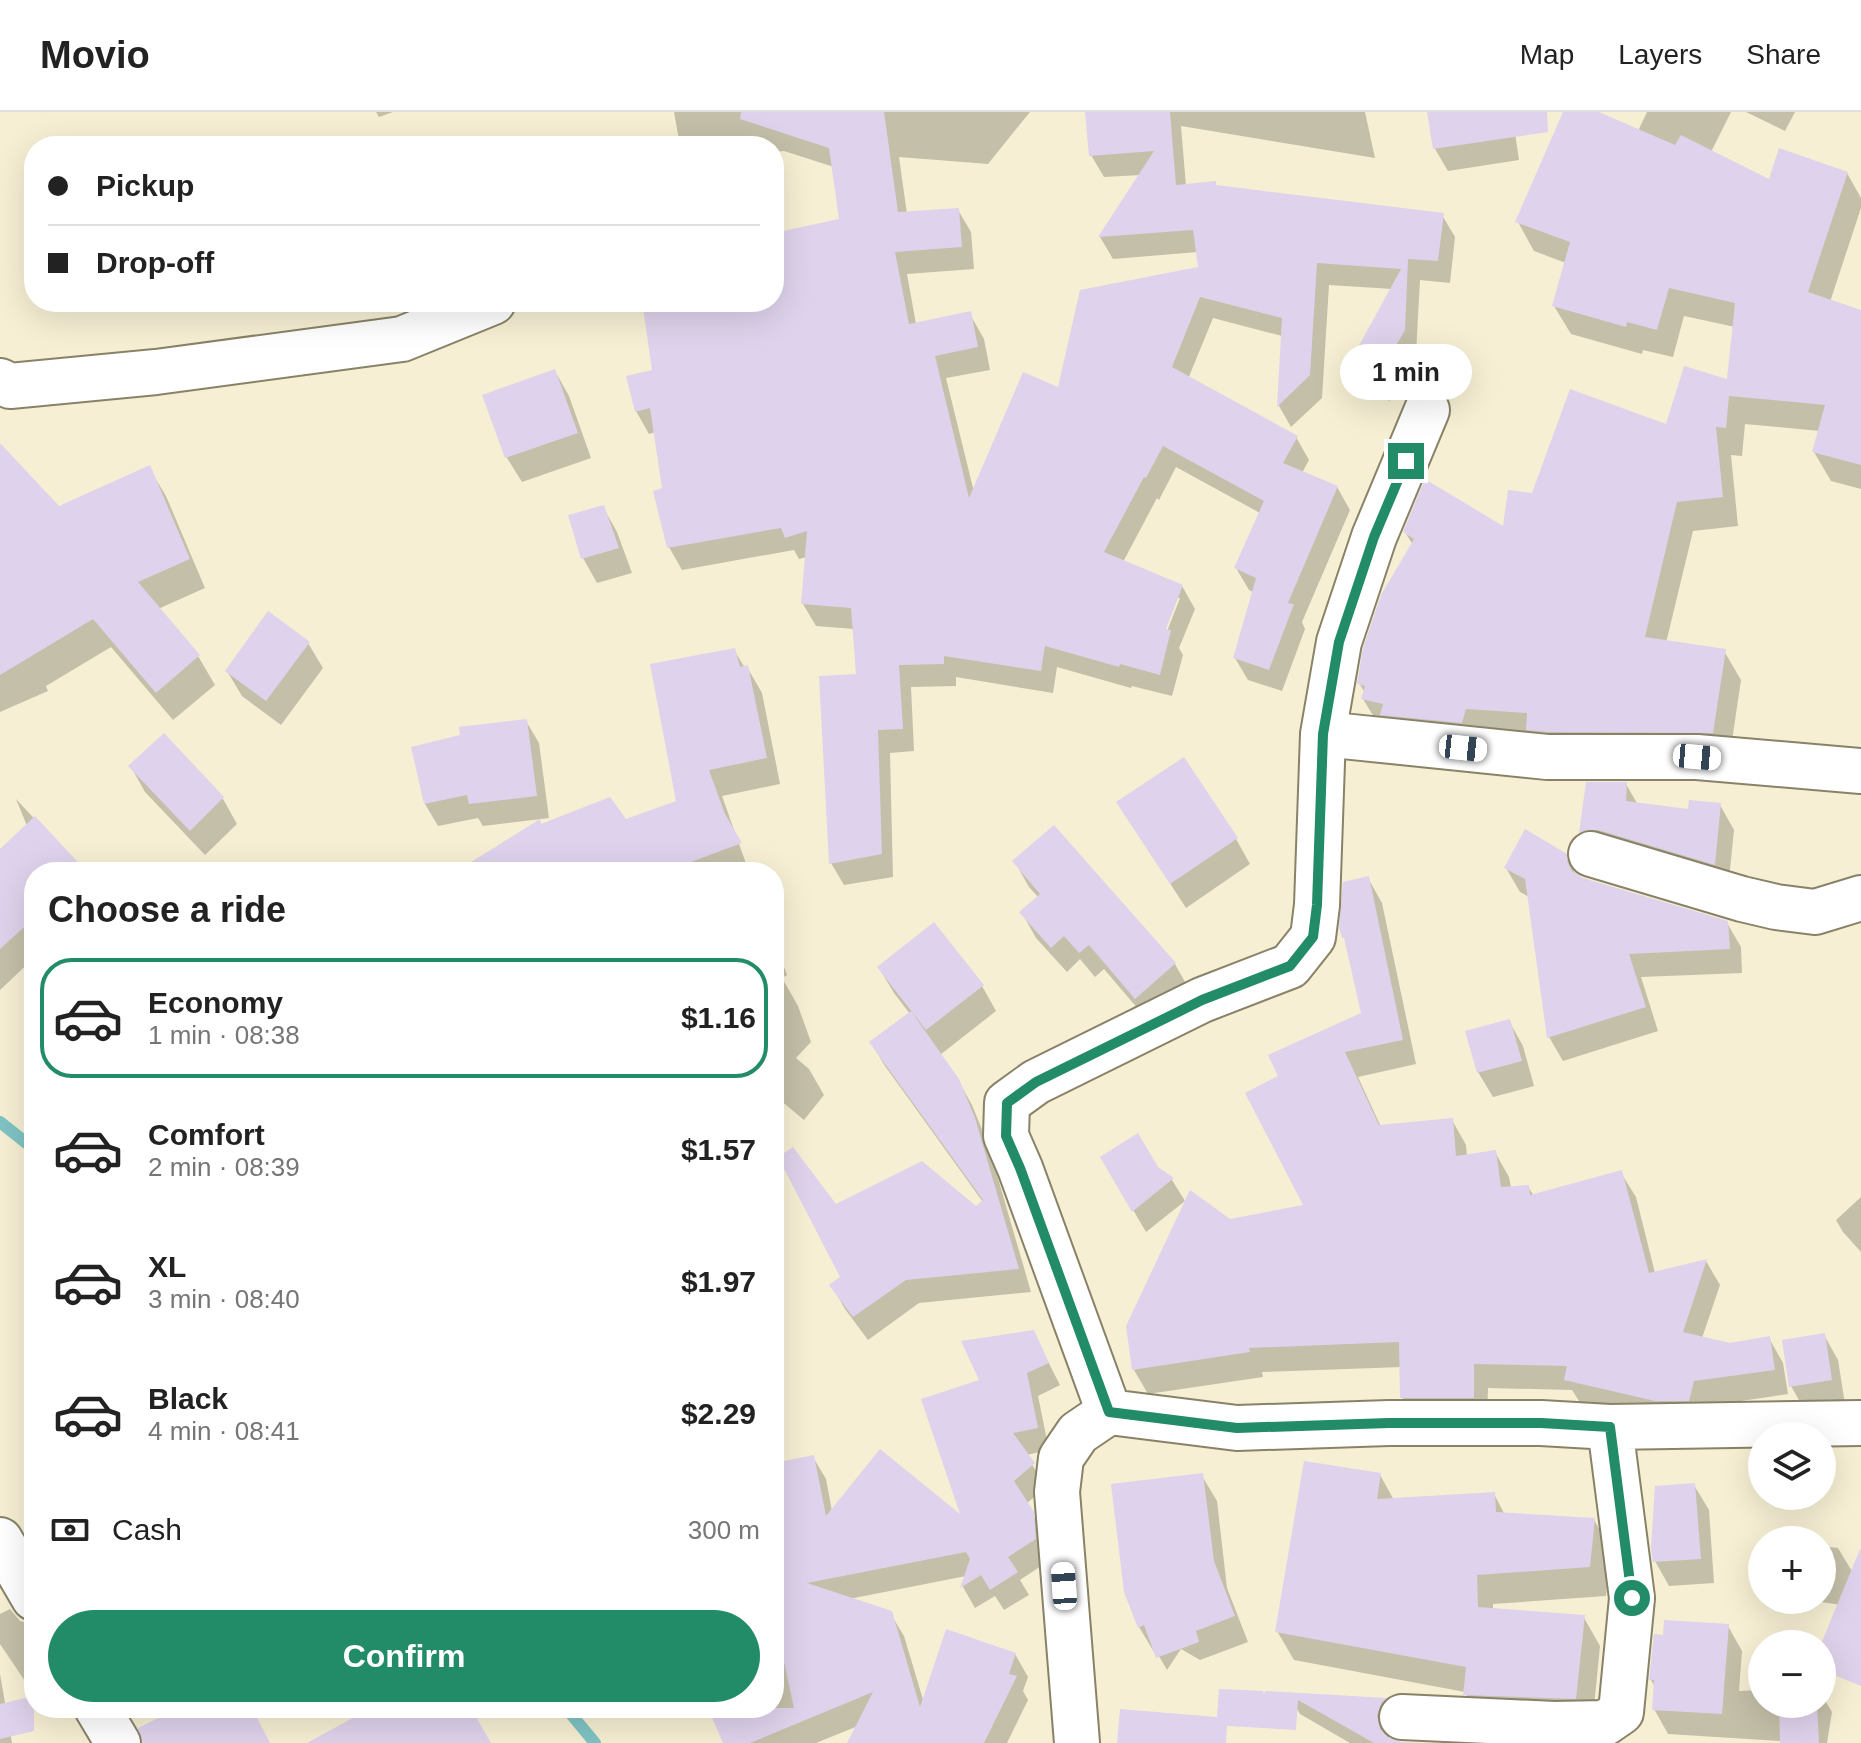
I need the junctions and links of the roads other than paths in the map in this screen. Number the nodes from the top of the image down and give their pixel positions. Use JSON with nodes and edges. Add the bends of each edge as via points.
{"nodes":[{"id":1,"x":468,"y":312,"type":"edge"},
{"id":2,"x":0,"y":381,"type":"edge"},
{"id":3,"x":1427,"y":410,"type":"dead end"},
{"id":4,"x":1323,"y":734,"type":"junction"},
{"id":5,"x":1861,"y":771,"type":"edge"},
{"id":6,"x":1591,"y":854,"type":"dead end"},
{"id":7,"x":1861,"y":898,"type":"edge"},
{"id":8,"x":1109,"y":1412,"type":"junction"},
{"id":9,"x":1861,"y":1423,"type":"edge"},
{"id":10,"x":1610,"y":1427,"type":"junction"},
{"id":11,"x":0,"y":1540,"type":"edge"},
{"id":12,"x":24,"y":1581,"type":"edge"},
{"id":13,"x":1402,"y":1717,"type":"dead end"},
{"id":14,"x":103,"y":1718,"type":"edge"},
{"id":15,"x":118,"y":1743,"type":"edge"},
{"id":16,"x":1077,"y":1743,"type":"edge"}],
"edges":[{"from":1,"to":2,"type":"street","via":[[402,339],[156,372],[10,386]]},
{"from":3,"to":4,"type":"street","via":[[1374,537],[1339,642]]},
{"from":4,"to":5,"type":"street","via":[[1547,757],[1697,757]]},
{"from":4,"to":8,"type":"street","via":[[1313,937],[1290,966],[1189,1006],[1036,1082],[1007,1103],[1006,1136]]},
{"from":6,"to":7,"type":"street","via":[[1776,907],[1815,912]]},
{"from":8,"to":10,"type":"street","via":[[1237,1428],[1389,1423]]},
{"from":8,"to":16,"type":"street","via":[[1078,1433],[1061,1458],[1057,1492]]},
{"from":9,"to":10,"type":"street"},
{"from":10,"to":13,"type":"street","via":[[1632,1598],[1621,1712],[1605,1723]]},
{"from":11,"to":12,"type":"street"},
{"from":14,"to":15,"type":"street"}]}
